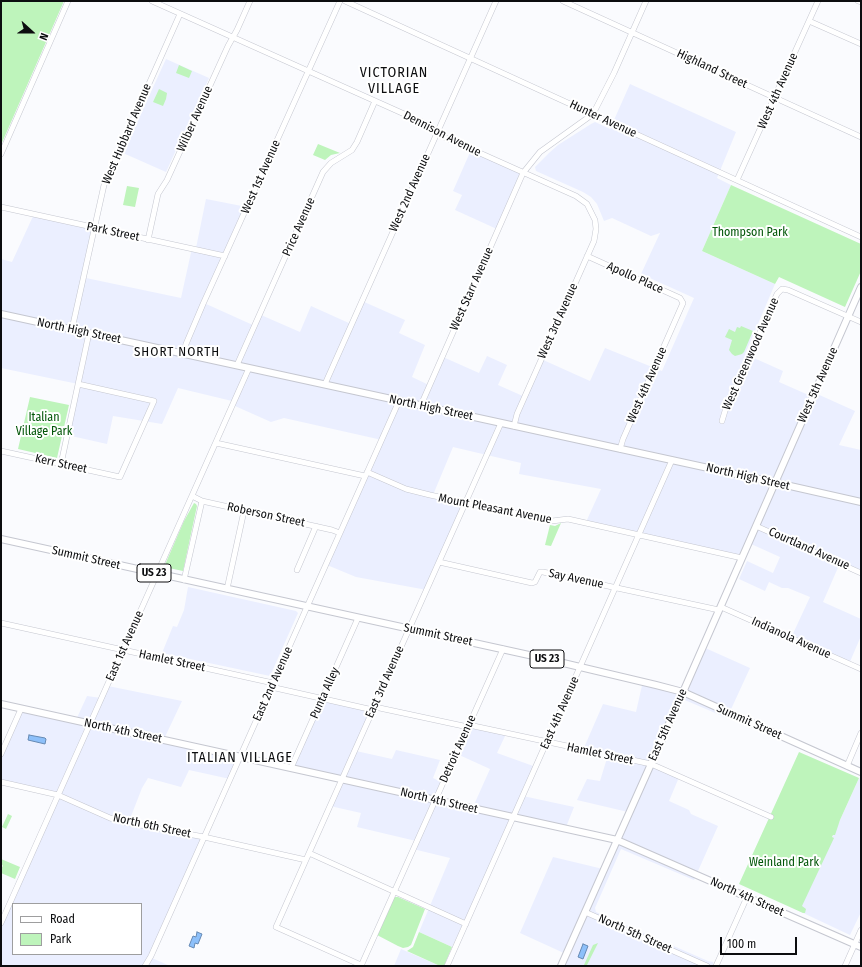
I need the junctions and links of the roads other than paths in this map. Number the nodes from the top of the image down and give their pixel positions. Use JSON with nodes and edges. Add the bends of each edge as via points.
{"nodes":[{"id":1,"x":68,"y":1,"type":"edge"},
{"id":2,"x":152,"y":1,"type":"edge"},
{"id":3,"x":250,"y":1,"type":"edge"},
{"id":4,"x":340,"y":1,"type":"edge"},
{"id":5,"x":345,"y":1,"type":"edge"},
{"id":6,"x":494,"y":1,"type":"edge"},
{"id":7,"x":563,"y":1,"type":"edge"},
{"id":8,"x":646,"y":1,"type":"edge"},
{"id":9,"x":818,"y":1,"type":"edge"},
{"id":10,"x":858,"y":1,"type":"edge"},
{"id":11,"x":861,"y":2,"type":"edge"},
{"id":12,"x":160,"y":3,"type":"edge"},
{"id":13,"x":180,"y":14,"type":"junction"},
{"id":14,"x":809,"y":21,"type":"junction"},
{"id":15,"x":632,"y":33,"type":"junction"},
{"id":16,"x":233,"y":37,"type":"junction"},
{"id":17,"x":861,"y":44,"type":"edge"},
{"id":18,"x":470,"y":58,"type":"junction"},
{"id":19,"x":308,"y":72,"type":"junction"},
{"id":20,"x":775,"y":98,"type":"junction"},
{"id":21,"x":375,"y":101,"type":"junction"},
{"id":22,"x":593,"y":114,"type":"junction"},
{"id":23,"x":438,"y":131,"type":"junction"},
{"id":24,"x":861,"y":138,"type":"edge"},
{"id":25,"x":1,"y":154,"type":"edge"},
{"id":26,"x":523,"y":172,"type":"junction"},
{"id":27,"x":738,"y":180,"type":"junction"},
{"id":28,"x":1,"y":207,"type":"edge"},
{"id":29,"x":594,"y":214,"type":"joint"},
{"id":30,"x":95,"y":228,"type":"junction"},
{"id":31,"x":861,"y":237,"type":"edge"},
{"id":32,"x":148,"y":240,"type":"junction"},
{"id":33,"x":225,"y":256,"type":"junction"},
{"id":34,"x":587,"y":256,"type":"junction"},
{"id":35,"x":861,"y":287,"type":"edge"},
{"id":36,"x":682,"y":300,"type":"joint"},
{"id":37,"x":1,"y":314,"type":"edge"},
{"id":38,"x":848,"y":316,"type":"junction"},
{"id":39,"x":861,"y":322,"type":"edge"},
{"id":40,"x":72,"y":330,"type":"junction"},
{"id":41,"x":90,"y":333,"type":"junction"},
{"id":42,"x":183,"y":354,"type":"junction"},
{"id":43,"x":237,"y":365,"type":"junction"},
{"id":44,"x":250,"y":368,"type":"junction"},
{"id":45,"x":78,"y":384,"type":"junction"},
{"id":46,"x":325,"y":384,"type":"junction"},
{"id":47,"x":399,"y":401,"type":"junction"},
{"id":48,"x":421,"y":406,"type":"junction"},
{"id":49,"x":722,"y":421,"type":"dead end"},
{"id":50,"x":502,"y":423,"type":"junction"},
{"id":51,"x":514,"y":426,"type":"junction"},
{"id":52,"x":216,"y":443,"type":"junction"},
{"id":53,"x":620,"y":449,"type":"junction"},
{"id":54,"x":1,"y":451,"type":"edge"},
{"id":55,"x":672,"y":460,"type":"junction"},
{"id":56,"x":61,"y":464,"type":"junction"},
{"id":57,"x":366,"y":474,"type":"junction"},
{"id":58,"x":775,"y":483,"type":"junction"},
{"id":59,"x":192,"y":496,"type":"junction"},
{"id":60,"x":202,"y":501,"type":"junction"},
{"id":61,"x":861,"y":502,"type":"edge"},
{"id":62,"x":466,"y":503,"type":"junction"},
{"id":63,"x":244,"y":511,"type":"junction"},
{"id":64,"x":316,"y":526,"type":"junction"},
{"id":65,"x":756,"y":526,"type":"junction"},
{"id":66,"x":340,"y":533,"type":"junction"},
{"id":67,"x":639,"y":535,"type":"junction"},
{"id":68,"x":1,"y":539,"type":"edge"},
{"id":69,"x":742,"y":558,"type":"junction"},
{"id":70,"x":439,"y":562,"type":"junction"},
{"id":71,"x":297,"y":570,"type":"dead end"},
{"id":72,"x":861,"y":573,"type":"edge"},
{"id":73,"x":157,"y":574,"type":"junction"},
{"id":74,"x":184,"y":580,"type":"junction"},
{"id":75,"x":616,"y":588,"type":"junction"},
{"id":76,"x":227,"y":589,"type":"junction"},
{"id":77,"x":307,"y":607,"type":"junction"},
{"id":78,"x":720,"y":609,"type":"junction"},
{"id":79,"x":358,"y":618,"type":"junction"},
{"id":80,"x":1,"y":623,"type":"edge"},
{"id":81,"x":410,"y":629,"type":"junction"},
{"id":82,"x":503,"y":649,"type":"junction"},
{"id":83,"x":123,"y":650,"type":"junction"},
{"id":84,"x":580,"y":666,"type":"junction"},
{"id":85,"x":861,"y":669,"type":"edge"},
{"id":86,"x":272,"y":685,"type":"junction"},
{"id":87,"x":683,"y":692,"type":"junction"},
{"id":88,"x":322,"y":699,"type":"junction"},
{"id":89,"x":1,"y":704,"type":"edge"},
{"id":90,"x":21,"y":709,"type":"junction"},
{"id":91,"x":374,"y":709,"type":"junction"},
{"id":92,"x":90,"y":724,"type":"junction"},
{"id":93,"x":468,"y":726,"type":"junction"},
{"id":94,"x":861,"y":733,"type":"edge"},
{"id":95,"x":547,"y":742,"type":"junction"},
{"id":96,"x":1,"y":754,"type":"edge"},
{"id":97,"x":240,"y":757,"type":"junction"},
{"id":98,"x":651,"y":764,"type":"junction"},
{"id":99,"x":847,"y":766,"type":"junction"},
{"id":100,"x":291,"y":768,"type":"junction"},
{"id":101,"x":861,"y":772,"type":"edge"},
{"id":102,"x":342,"y":779,"type":"junction"},
{"id":103,"x":1,"y":782,"type":"edge"},
{"id":104,"x":58,"y":795,"type":"junction"},
{"id":105,"x":435,"y":800,"type":"junction"},
{"id":106,"x":513,"y":817,"type":"junction"},
{"id":107,"x":771,"y":818,"type":"dead end"},
{"id":108,"x":204,"y":837,"type":"junction"},
{"id":109,"x":617,"y":840,"type":"junction"},
{"id":110,"x":309,"y":853,"type":"junction"},
{"id":111,"x":306,"y":860,"type":"junction"},
{"id":112,"x":393,"y":891,"type":"junction"},
{"id":113,"x":746,"y":897,"type":"junction"},
{"id":114,"x":585,"y":912,"type":"junction"},
{"id":115,"x":1,"y":923,"type":"edge"},
{"id":116,"x":466,"y":924,"type":"junction"},
{"id":117,"x":861,"y":930,"type":"edge"},
{"id":118,"x":855,"y":944,"type":"junction"},
{"id":119,"x":861,"y":947,"type":"edge"},
{"id":120,"x":361,"y":965,"type":"edge"},
{"id":121,"x":145,"y":966,"type":"edge"},
{"id":122,"x":447,"y":966,"type":"edge"},
{"id":123,"x":561,"y":966,"type":"edge"},
{"id":124,"x":707,"y":966,"type":"edge"},
{"id":125,"x":716,"y":966,"type":"edge"},
{"id":126,"x":845,"y":966,"type":"edge"}],
"edges":[{"from":1,"to":25,"type":"street"},
{"from":2,"to":12,"type":"street","name":"Dennison Avenue"},
{"from":3,"to":16,"type":"street","name":"Wilber Avenue"},
{"from":4,"to":19,"type":"street","name":"West 1st Avenue"},
{"from":5,"to":18,"type":"street","name":"Hunter Avenue"},
{"from":6,"to":18,"type":"street","name":"West 2nd Avenue"},
{"from":7,"to":15,"type":"street","name":"Highland Street"},
{"from":8,"to":15,"type":"street"},
{"from":9,"to":14,"type":"street","name":"West 4th Avenue"},
{"from":10,"to":11,"type":"street"},
{"from":12,"to":13,"type":"street","name":"Dennison Avenue"},
{"from":13,"to":16,"type":"street","name":"Dennison Avenue"},
{"from":13,"to":30,"type":"street","name":"West Hubbard Avenue","via":[[107,177]]},
{"from":14,"to":17,"type":"street"},
{"from":14,"to":20,"type":"street","name":"West 4th Avenue"},
{"from":15,"to":20,"type":"street","name":"Highland Street"},
{"from":15,"to":22,"type":"street"},
{"from":16,"to":19,"type":"street","name":"Dennison Avenue"},
{"from":16,"to":32,"type":"street","name":"Wilber Avenue","via":[[167,180],[158,194]]},
{"from":18,"to":22,"type":"street","name":"Hunter Avenue"},
{"from":18,"to":23,"type":"street","name":"West 2nd Avenue"},
{"from":19,"to":21,"type":"street","name":"Dennison Avenue"},
{"from":19,"to":33,"type":"street","name":"West 1st Avenue"},
{"from":20,"to":24,"type":"street","name":"Highland Street"},
{"from":20,"to":27,"type":"street","name":"West 4th Avenue"},
{"from":21,"to":23,"type":"street","name":"Dennison Avenue"},
{"from":21,"to":43,"type":"street","name":"Price Avenue","via":[[352,150],[326,167]]},
{"from":22,"to":26,"type":"street","via":[[540,152]]},
{"from":22,"to":27,"type":"street","name":"Hunter Avenue"},
{"from":23,"to":26,"type":"street","name":"Dennison Avenue"},
{"from":23,"to":46,"type":"street","name":"West 2nd Avenue"},
{"from":26,"to":29,"type":"street","name":"Dennison Avenue","via":[[581,199]]},
{"from":26,"to":48,"type":"street","name":"West Starr Avenue"},
{"from":27,"to":31,"type":"street","name":"Hunter Avenue"},
{"from":28,"to":30,"type":"street","name":"Park Street"},
{"from":29,"to":34,"type":"street","name":"West 3rd Avenue","via":[[596,235]]},
{"from":30,"to":32,"type":"street","name":"Park Street"},
{"from":30,"to":40,"type":"street","name":"West Hubbard Avenue"},
{"from":32,"to":33,"type":"street","name":"Park Street"},
{"from":33,"to":42,"type":"street","name":"West 1st Avenue"},
{"from":34,"to":36,"type":"street","name":"Apollo Place"},
{"from":34,"to":51,"type":"street","name":"West 3rd Avenue"},
{"from":35,"to":38,"type":"main road","name":"West 5th Avenue"},
{"from":36,"to":53,"type":"street","name":"West 4th Avenue","via":[[682,306]]},
{"from":37,"to":40,"type":"main road","name":"North High Street"},
{"from":38,"to":39,"type":"street"},
{"from":38,"to":49,"type":"street","name":"West Greenwood Avenue","via":[[782,289],[777,294]]},
{"from":38,"to":58,"type":"main road","name":"West 5th Avenue"},
{"from":40,"to":41,"type":"main road","name":"North High Street"},
{"from":41,"to":42,"type":"main road","name":"North High Street"},
{"from":41,"to":45,"type":"street"},
{"from":42,"to":43,"type":"main road","name":"North High Street"},
{"from":43,"to":44,"type":"main road","name":"North High Street"},
{"from":44,"to":46,"type":"main road","name":"North High Street"},
{"from":44,"to":52,"type":"street","name":"East 1st Avenue"},
{"from":45,"to":56,"type":"street"},
{"from":45,"to":56,"type":"street","name":"Kerr Street","via":[[154,401],[120,477]]},
{"from":46,"to":47,"type":"main road","name":"North High Street"},
{"from":47,"to":48,"type":"main road","name":"North High Street"},
{"from":47,"to":57,"type":"street","name":"East 2nd Avenue"},
{"from":48,"to":50,"type":"main road","name":"North High Street"},
{"from":50,"to":51,"type":"main road","name":"North High Street"},
{"from":50,"to":62,"type":"street","name":"East 3rd Avenue"},
{"from":51,"to":53,"type":"main road","name":"North High Street"},
{"from":52,"to":57,"type":"street","name":"Mount Pleasant Avenue"},
{"from":52,"to":59,"type":"street","name":"East 1st Avenue"},
{"from":53,"to":55,"type":"main road","name":"North High Street"},
{"from":54,"to":56,"type":"street","name":"Kerr Street"},
{"from":55,"to":58,"type":"main road","name":"North High Street"},
{"from":55,"to":67,"type":"street","name":"East 4th Avenue"},
{"from":57,"to":62,"type":"street","name":"Mount Pleasant Avenue","via":[[412,491]]},
{"from":57,"to":66,"type":"street","name":"East 2nd Avenue"},
{"from":58,"to":61,"type":"main road","name":"North High Street"},
{"from":58,"to":65,"type":"main road","name":"East 5th Avenue"},
{"from":59,"to":60,"type":"street","name":"Roberson Street"},
{"from":59,"to":73,"type":"street","name":"East 1st Avenue"},
{"from":60,"to":63,"type":"street","name":"Roberson Street"},
{"from":60,"to":74,"type":"street"},
{"from":62,"to":67,"type":"street","name":"Mount Pleasant Avenue","via":[[552,521],[568,519]]},
{"from":62,"to":70,"type":"street","name":"East 3rd Avenue"},
{"from":63,"to":64,"type":"street","name":"Roberson Street"},
{"from":63,"to":76,"type":"street"},
{"from":64,"to":66,"type":"street","name":"Roberson Street"},
{"from":64,"to":71,"type":"street"},
{"from":65,"to":69,"type":"main road","name":"East 5th Avenue"},
{"from":65,"to":72,"type":"street","name":"Courtland Avenue"},
{"from":66,"to":77,"type":"street","name":"East 2nd Avenue"},
{"from":67,"to":69,"type":"street","name":"Mount Pleasant Avenue"},
{"from":67,"to":75,"type":"street","name":"East 4th Avenue"},
{"from":68,"to":73,"type":"main road","name":"Summit Street","number":"US 23"},
{"from":69,"to":78,"type":"main road","name":"East 5th Avenue"},
{"from":70,"to":75,"type":"street","name":"Say Avenue","via":[[532,584],[540,572],[544,572]]},
{"from":70,"to":81,"type":"street","name":"East 3rd Avenue"},
{"from":73,"to":74,"type":"main road","name":"Summit Street","number":"US 23"},
{"from":73,"to":83,"type":"street","name":"East 1st Avenue"},
{"from":74,"to":76,"type":"main road","name":"Summit Street","number":"US 23"},
{"from":75,"to":78,"type":"street","name":"Say Avenue"},
{"from":75,"to":84,"type":"street","name":"East 4th Avenue"},
{"from":76,"to":77,"type":"main road","name":"Summit Street","number":"US 23"},
{"from":77,"to":79,"type":"main road","name":"Summit Street","number":"US 23"},
{"from":77,"to":86,"type":"street","name":"East 2nd Avenue"},
{"from":78,"to":85,"type":"street","name":"Indianola Avenue"},
{"from":78,"to":87,"type":"main road","name":"East 5th Avenue"},
{"from":79,"to":81,"type":"main road","name":"Summit Street","number":"US 23"},
{"from":79,"to":88,"type":"street","name":"Punta Alley"},
{"from":80,"to":83,"type":"street","name":"Hamlet Street"},
{"from":81,"to":82,"type":"main road","name":"Summit Street","number":"US 23"},
{"from":81,"to":91,"type":"street","name":"East 3rd Avenue"},
{"from":82,"to":84,"type":"main road","name":"Summit Street","number":"US 23"},
{"from":82,"to":93,"type":"street","name":"Detroit Avenue"},
{"from":83,"to":86,"type":"street","name":"Hamlet Street"},
{"from":83,"to":92,"type":"street","name":"East 1st Avenue"},
{"from":84,"to":87,"type":"main road","name":"Summit Street","number":"US 23"},
{"from":84,"to":95,"type":"street","name":"East 4th Avenue"},
{"from":86,"to":88,"type":"street","name":"Hamlet Street"},
{"from":86,"to":97,"type":"street","name":"East 2nd Avenue"},
{"from":87,"to":98,"type":"main road","name":"East 5th Avenue"},
{"from":87,"to":99,"type":"main road","name":"Summit Street","number":"US 23"},
{"from":88,"to":91,"type":"street","name":"Hamlet Street"},
{"from":88,"to":100,"type":"street","name":"Punta Alley"},
{"from":89,"to":90,"type":"main road","name":"North 4th Street"},
{"from":90,"to":92,"type":"main road","name":"North 4th Street"},
{"from":90,"to":96,"type":"street"},
{"from":91,"to":93,"type":"street","name":"Hamlet Street"},
{"from":91,"to":102,"type":"street","name":"East 3rd Avenue"},
{"from":92,"to":97,"type":"main road","name":"North 4th Street"},
{"from":92,"to":104,"type":"street","name":"East 1st Avenue"},
{"from":93,"to":95,"type":"street","name":"Hamlet Street"},
{"from":93,"to":105,"type":"street","name":"Detroit Avenue"},
{"from":94,"to":99,"type":"street"},
{"from":95,"to":98,"type":"street","name":"Hamlet Street"},
{"from":95,"to":106,"type":"street","name":"East 4th Avenue"},
{"from":97,"to":100,"type":"main road","name":"North 4th Street"},
{"from":97,"to":108,"type":"street","name":"East 2nd Avenue"},
{"from":98,"to":107,"type":"street","name":"Hamlet Street"},
{"from":98,"to":109,"type":"main road","name":"East 5th Avenue"},
{"from":99,"to":101,"type":"main road","name":"Summit Street","number":"US 23"},
{"from":100,"to":102,"type":"main road","name":"North 4th Street"},
{"from":102,"to":105,"type":"main road","name":"North 4th Street"},
{"from":102,"to":110,"type":"street","name":"East 3rd Avenue"},
{"from":103,"to":104,"type":"street","name":"North 6th Street"},
{"from":104,"to":108,"type":"street","name":"North 6th Street","via":[[110,818]]},
{"from":104,"to":115,"type":"street","name":"East 1st Avenue"},
{"from":105,"to":106,"type":"main road","name":"North 4th Street"},
{"from":105,"to":112,"type":"street","name":"Detroit Avenue"},
{"from":106,"to":109,"type":"main road","name":"North 4th Street"},
{"from":106,"to":116,"type":"street","name":"East 4th Avenue"},
{"from":108,"to":111,"type":"street","name":"North 6th Street"},
{"from":108,"to":121,"type":"street","name":"East 2nd Avenue"},
{"from":109,"to":113,"type":"main road","name":"North 4th Street"},
{"from":109,"to":114,"type":"main road","name":"East 5th Avenue"},
{"from":110,"to":111,"type":"street","name":"East 3rd Avenue"},
{"from":110,"to":112,"type":"street"},
{"from":111,"to":120,"type":"street","name":"East 3rd Avenue","via":[[276,927]]},
{"from":112,"to":116,"type":"street"},
{"from":112,"to":120,"type":"street","name":"Detroit Avenue"},
{"from":113,"to":118,"type":"main road","name":"North 4th Street"},
{"from":113,"to":125,"type":"street"},
{"from":114,"to":123,"type":"main road","name":"East 5th Avenue"},
{"from":114,"to":124,"type":"street","name":"North 5th Street"},
{"from":116,"to":122,"type":"street","name":"East 4th Avenue"},
{"from":117,"to":118,"type":"street"},
{"from":118,"to":119,"type":"main road","name":"North 4th Street"},
{"from":118,"to":126,"type":"street"}]}
